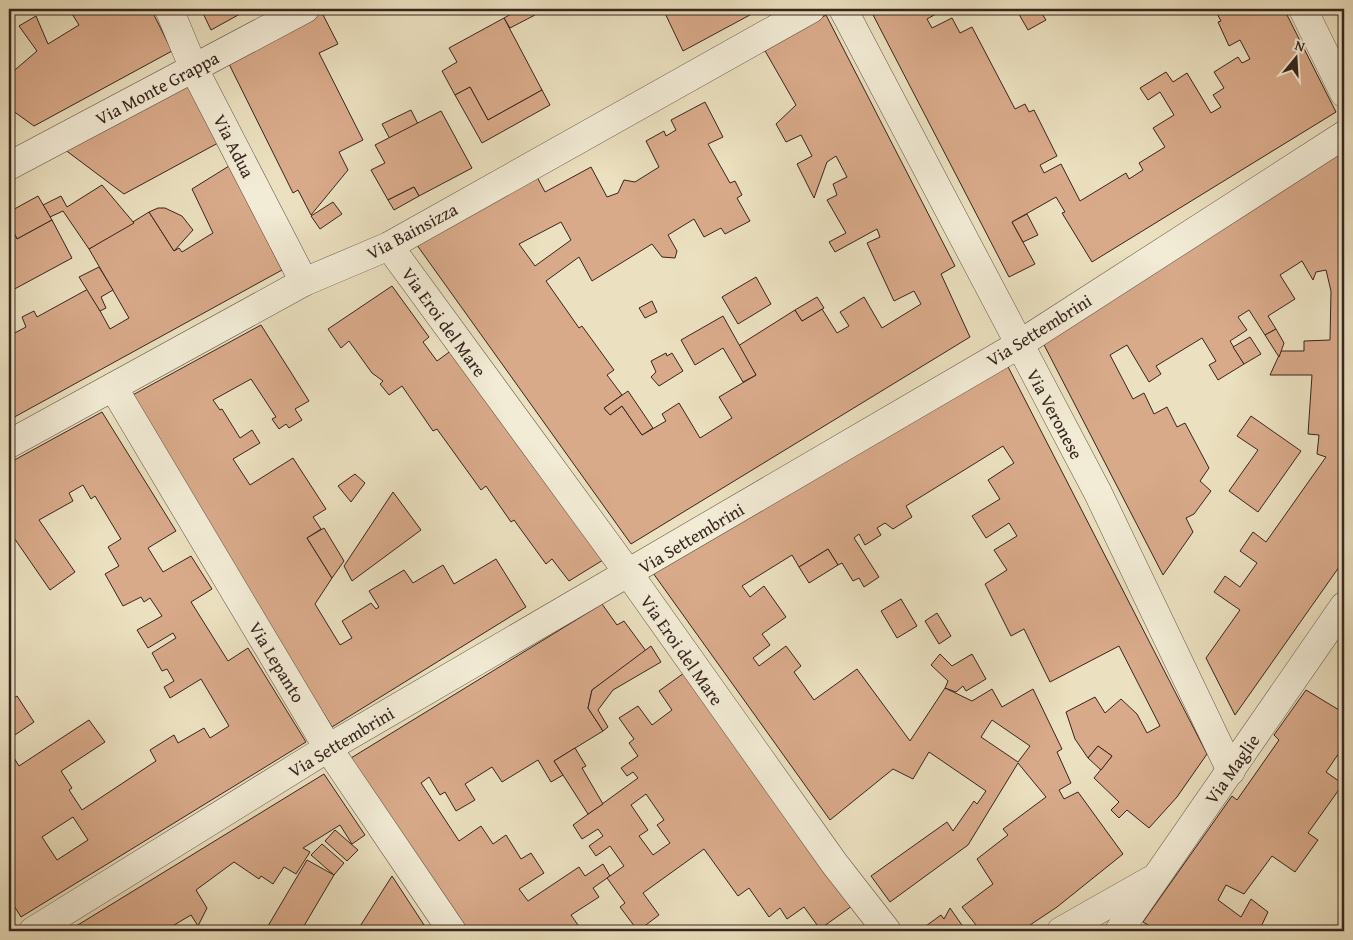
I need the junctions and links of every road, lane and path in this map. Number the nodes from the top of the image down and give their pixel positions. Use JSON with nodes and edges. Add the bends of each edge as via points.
{"nodes":[{"id":1,"x":169,"y":9,"type":"edge"},
{"id":2,"x":305,"y":9,"type":"edge"},
{"id":3,"x":811,"y":9,"type":"edge"},
{"id":4,"x":842,"y":9,"type":"edge"},
{"id":5,"x":1303,"y":9,"type":"edge"},
{"id":6,"x":194,"y":69,"type":"junction"},
{"id":7,"x":1344,"y":93,"type":"edge"},
{"id":8,"x":1344,"y":135,"type":"edge"},
{"id":9,"x":9,"y":166,"type":"edge"},
{"id":10,"x":389,"y":246,"type":"junction"},
{"id":11,"x":304,"y":282,"type":"junction"},
{"id":12,"x":1018,"y":345,"type":"junction"},
{"id":13,"x":113,"y":387,"type":"junction"},
{"id":14,"x":9,"y":444,"type":"edge"},
{"id":15,"x":628,"y":574,"type":"junction"},
{"id":16,"x":1344,"y":606,"type":"edge"},
{"id":17,"x":328,"y":748,"type":"junction"},
{"id":18,"x":1231,"y":771,"type":"junction"},
{"id":19,"x":1157,"y":877,"type":"junction"},
{"id":20,"x":1125,"y":929,"type":"edge"},
{"id":21,"x":33,"y":931,"type":"edge"},
{"id":22,"x":452,"y":931,"type":"edge"},
{"id":23,"x":887,"y":931,"type":"edge"},
{"id":24,"x":1061,"y":931,"type":"edge"}],
"edges":[{"from":1,"to":6,"type":"street","name":"Via Adua"},
{"from":2,"to":6,"type":"street","name":"Via Monte Grappa"},
{"from":3,"to":10,"type":"street","name":"Via Bainsizza"},
{"from":4,"to":12,"type":"street","name":"Via Veronese"},
{"from":5,"to":7,"type":"street"},
{"from":6,"to":9,"type":"street","name":"Via Monte Grappa"},
{"from":6,"to":11,"type":"street","name":"Via Adua"},
{"from":8,"to":12,"type":"street","name":"Via Settembrini"},
{"from":10,"to":11,"type":"street","name":"Via Bainsizza"},
{"from":10,"to":15,"type":"street","name":"Via Eroi del Mare"},
{"from":11,"to":13,"type":"street","name":"Via Bainsizza"},
{"from":12,"to":15,"type":"street","name":"Via Settembrini"},
{"from":12,"to":18,"type":"street","name":"Via Veronese","via":[[1098,493]]},
{"from":13,"to":14,"type":"street","name":"Via Bainsizza"},
{"from":13,"to":17,"type":"street","name":"Via Lepanto"},
{"from":15,"to":17,"type":"street","name":"Via Settembrini"},
{"from":15,"to":23,"type":"street","name":"Via Eroi del Mare","via":[[834,863]]},
{"from":16,"to":18,"type":"street","name":"Via Maglie"},
{"from":17,"to":21,"type":"street","name":"Via Settembrini"},
{"from":17,"to":22,"type":"street","name":"Via Lepanto"},
{"from":18,"to":19,"type":"street","name":"Via Maglie"},
{"from":19,"to":20,"type":"street","name":"Via Maglie"},
{"from":19,"to":24,"type":"street"}]}
